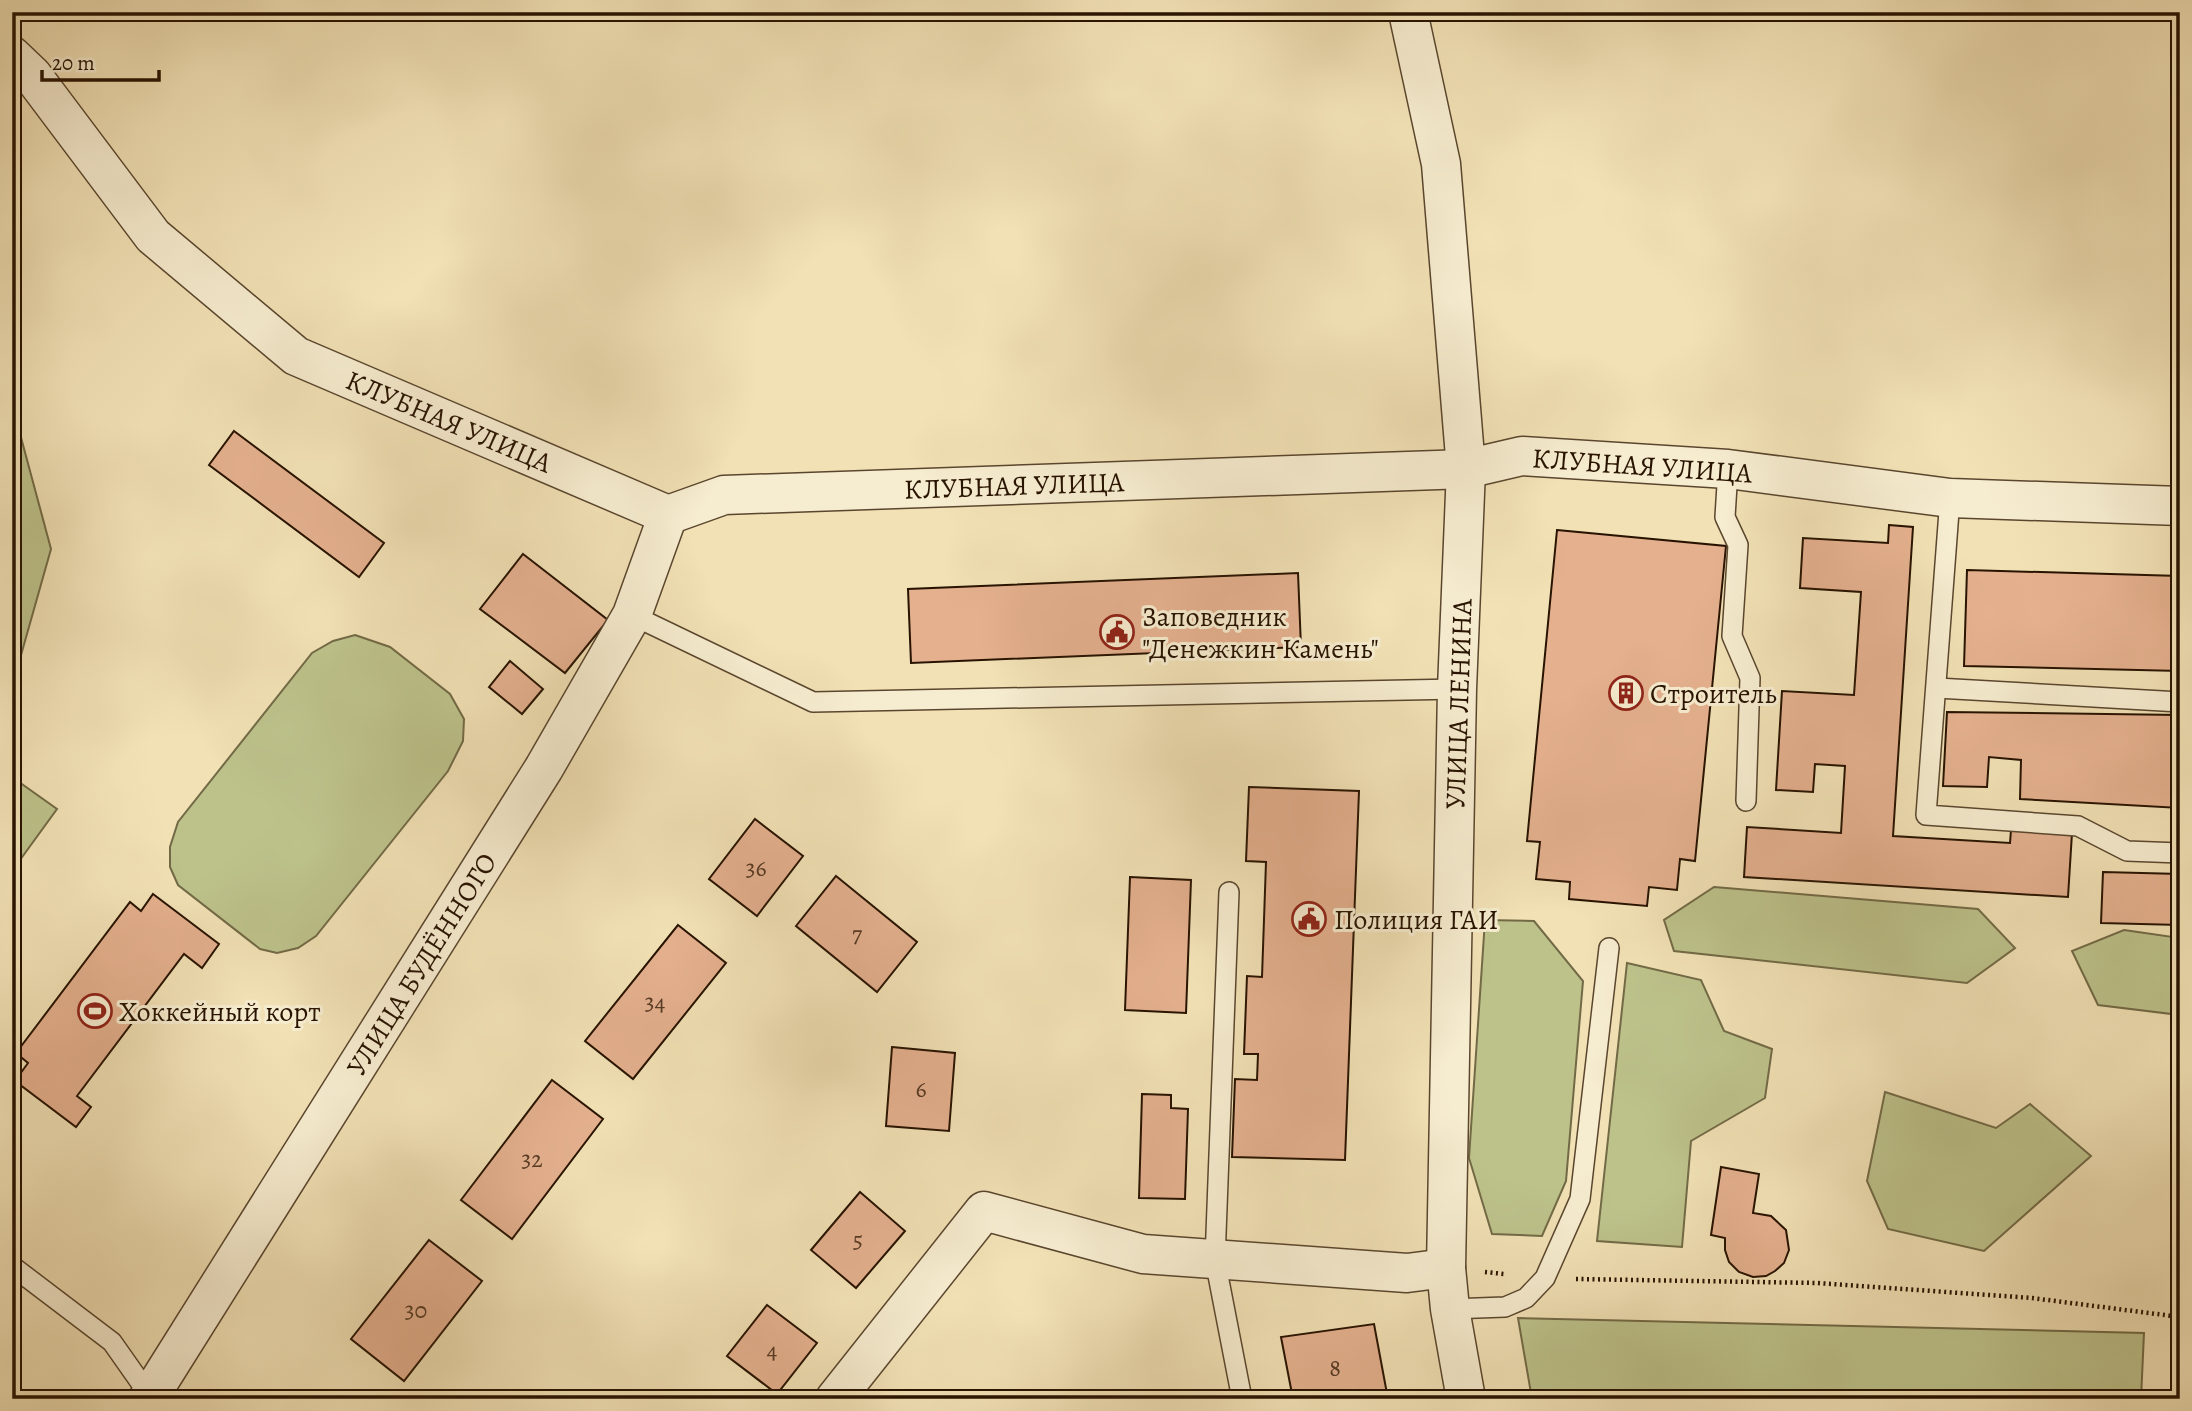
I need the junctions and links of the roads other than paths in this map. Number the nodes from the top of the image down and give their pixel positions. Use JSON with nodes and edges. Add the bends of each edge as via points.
{"nodes":[{"id":1,"x":1408,"y":12,"type":"edge"},
{"id":2,"x":12,"y":56,"type":"edge"},
{"id":3,"x":1466,"y":469,"type":"junction"},
{"id":4,"x":1728,"y":469,"type":"junction"},
{"id":5,"x":1950,"y":498,"type":"junction"},
{"id":6,"x":2180,"y":506,"type":"edge"},
{"id":7,"x":667,"y":515,"type":"junction"},
{"id":8,"x":632,"y":615,"type":"junction"},
{"id":9,"x":1937,"y":688,"type":"junction"},
{"id":10,"x":1457,"y":689,"type":"junction"},
{"id":11,"x":2180,"y":702,"type":"edge"},
{"id":12,"x":1746,"y":801,"type":"dead end"},
{"id":13,"x":2180,"y":853,"type":"edge"},
{"id":14,"x":1229,"y":892,"type":"dead end"},
{"id":15,"x":1609,"y":948,"type":"dead end"},
{"id":16,"x":1214,"y":1260,"type":"junction"},
{"id":17,"x":12,"y":1266,"type":"edge"},
{"id":18,"x":1446,"y":1268,"type":"junction"},
{"id":19,"x":1450,"y":1309,"type":"junction"},
{"id":20,"x":149,"y":1398,"type":"edge"},
{"id":21,"x":835,"y":1399,"type":"edge"},
{"id":22,"x":1242,"y":1399,"type":"edge"},
{"id":23,"x":1466,"y":1399,"type":"edge"}],
"edges":[{"from":1,"to":3,"type":"street","name":"УЛИЦА ЛЕНИНА","via":[[1441,164]]},
{"from":2,"to":7,"type":"street","name":"КЛУБНАЯ УЛИЦА","via":[[32,75],[153,236],[296,356]]},
{"from":3,"to":4,"type":"street","name":"КЛУБНАЯ УЛИЦА","via":[[1522,456]]},
{"from":3,"to":7,"type":"street","name":"КЛУБНАЯ УЛИЦА","via":[[724,495]]},
{"from":3,"to":10,"type":"street","name":"УЛИЦА ЛЕНИНА"},
{"from":4,"to":5,"type":"street","name":"КЛУБНАЯ УЛИЦА"},
{"from":4,"to":12,"type":"lane","via":[[1726,517],[1738,545],[1732,636],[1750,678]]},
{"from":5,"to":6,"type":"street","name":"КЛУБНАЯ УЛИЦА"},
{"from":5,"to":9,"type":"lane"},
{"from":7,"to":8,"type":"street","name":"УЛИЦА БУДЁННОГО"},
{"from":8,"to":10,"type":"lane","via":[[813,702]]},
{"from":8,"to":20,"type":"street","name":"УЛИЦА БУДЁННОГО","via":[[544,768]]},
{"from":9,"to":11,"type":"lane"},
{"from":9,"to":13,"type":"lane","via":[[1926,815],[2078,826],[2127,851]]},
{"from":10,"to":18,"type":"street","name":"УЛИЦА ЛЕНИНА"},
{"from":14,"to":16,"type":"lane"},
{"from":15,"to":19,"type":"lane","via":[[1580,1199],[1545,1278],[1526,1298],[1505,1307]]},
{"from":16,"to":18,"type":"street","via":[[1407,1273]]},
{"from":16,"to":21,"type":"street","via":[[1143,1254],[984,1211]]},
{"from":16,"to":22,"type":"lane"},
{"from":17,"to":20,"type":"lane","via":[[112,1342]]},
{"from":18,"to":19,"type":"street","name":"УЛИЦА ЛЕНИНА"},
{"from":19,"to":23,"type":"street","name":"УЛИЦА ЛЕНИНА"}]}
